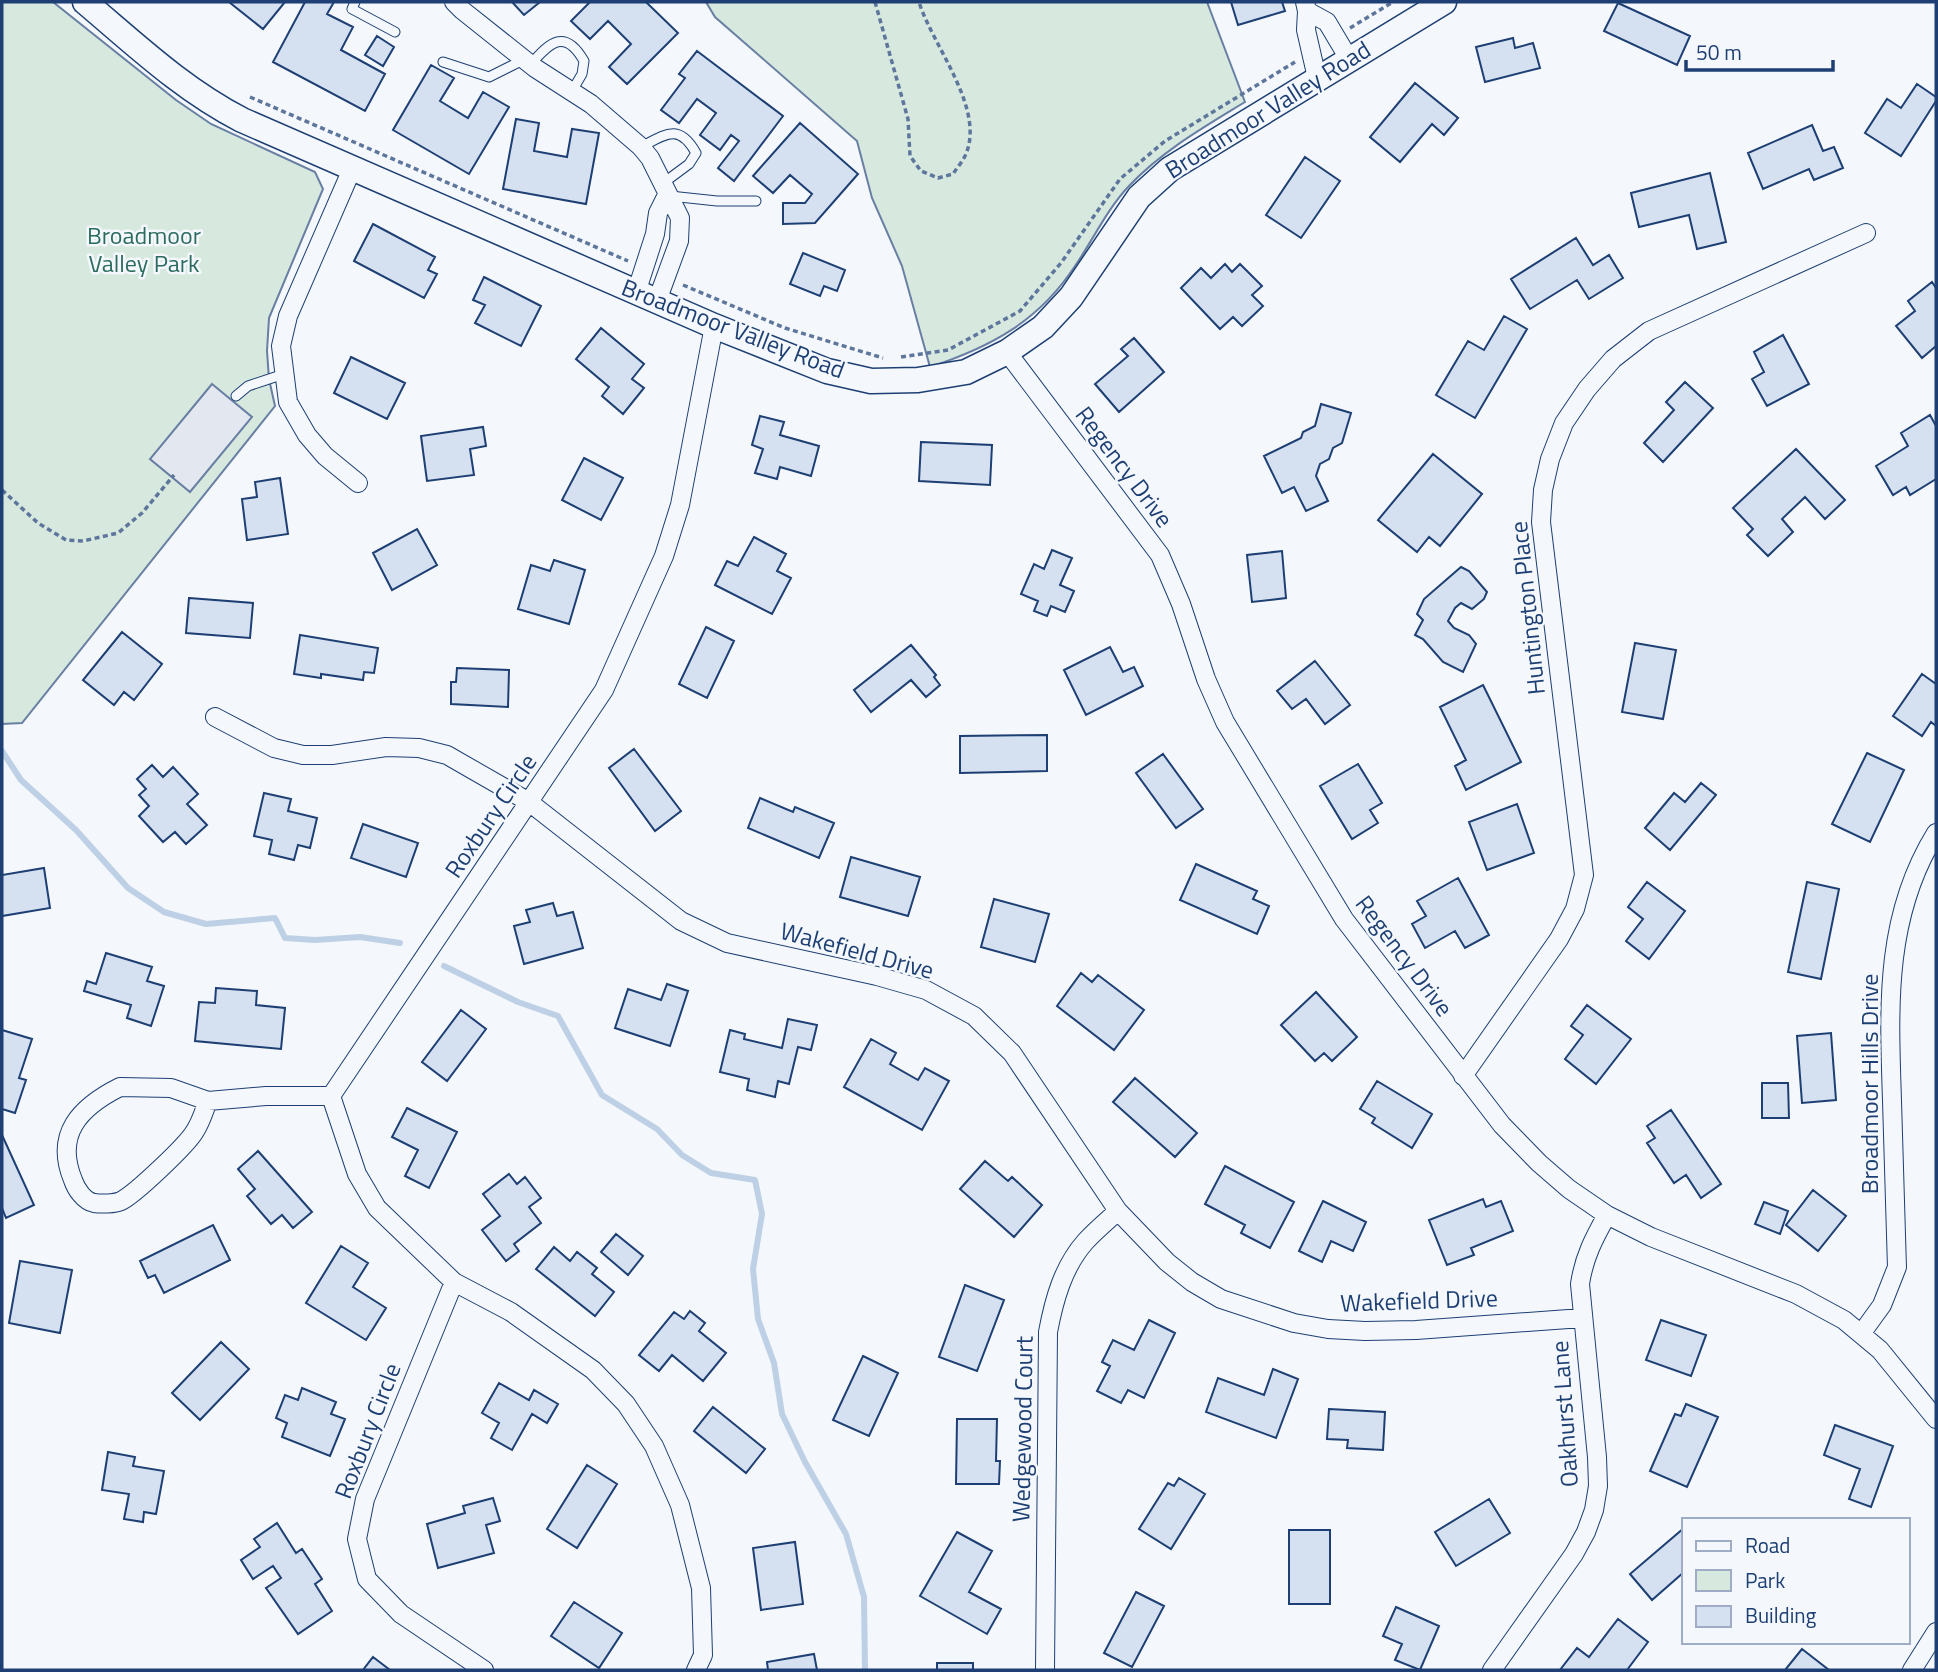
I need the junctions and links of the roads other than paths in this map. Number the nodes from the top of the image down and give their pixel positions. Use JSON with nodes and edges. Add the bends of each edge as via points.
{"nodes":[{"id":1,"x":85,"y":2,"type":"edge"},
{"id":2,"x":355,"y":2,"type":"edge"},
{"id":3,"x":454,"y":2,"type":"edge"},
{"id":4,"x":1325,"y":2,"type":"edge"},
{"id":5,"x":1444,"y":2,"type":"edge"},
{"id":6,"x":1306,"y":6,"type":"edge"},
{"id":7,"x":395,"y":32,"type":"dead end"},
{"id":8,"x":1349,"y":59,"type":"junction"},
{"id":9,"x":443,"y":62,"type":"dead end"},
{"id":10,"x":528,"y":62,"type":"junction"},
{"id":11,"x":1317,"y":78,"type":"junction"},
{"id":12,"x":572,"y":91,"type":"junction"},
{"id":13,"x":641,"y":147,"type":"junction"},
{"id":14,"x":352,"y":169,"type":"junction"},
{"id":15,"x":665,"y":190,"type":"junction"},
{"id":16,"x":755,"y":201,"type":"dead end"},
{"id":17,"x":1866,"y":233,"type":"dead end"},
{"id":18,"x":647,"y":297,"type":"junction"},
{"id":19,"x":714,"y":326,"type":"junction"},
{"id":20,"x":1007,"y":352,"type":"junction"},
{"id":21,"x":284,"y":374,"type":"junction"},
{"id":22,"x":236,"y":396,"type":"dead end"},
{"id":23,"x":358,"y":483,"type":"dead end"},
{"id":24,"x":215,"y":717,"type":"dead end"},
{"id":25,"x":529,"y":802,"type":"junction"},
{"id":26,"x":1936,"y":833,"type":"edge"},
{"id":27,"x":1463,"y":1076,"type":"junction"},
{"id":28,"x":331,"y":1096,"type":"junction"},
{"id":29,"x":208,"y":1101,"type":"junction"},
{"id":30,"x":1118,"y":1211,"type":"junction"},
{"id":31,"x":1608,"y":1215,"type":"junction"},
{"id":32,"x":454,"y":1282,"type":"junction"},
{"id":33,"x":1582,"y":1318,"type":"junction"},
{"id":34,"x":1861,"y":1334,"type":"junction"},
{"id":35,"x":1936,"y":1419,"type":"edge"},
{"id":36,"x":1936,"y":1632,"type":"edge"},
{"id":37,"x":702,"y":1665,"type":"edge"},
{"id":38,"x":484,"y":1670,"type":"edge"},
{"id":39,"x":1045,"y":1670,"type":"edge"},
{"id":40,"x":1493,"y":1670,"type":"edge"},
{"id":41,"x":1912,"y":1670,"type":"edge"}],
"edges":[{"from":1,"to":14,"type":"street","name":"Broadmoor Valley Road","via":[[209,103]]},
{"from":2,"to":7,"type":"lane","via":[[352,9]]},
{"from":3,"to":10,"type":"street"},
{"from":4,"to":6,"type":"street"},
{"from":5,"to":8,"type":"street","name":"Broadmoor Valley Road"},
{"from":6,"to":8,"type":"street","via":[[1327,22]]},
{"from":6,"to":11,"type":"street","via":[[1306,30]]},
{"from":8,"to":11,"type":"street","name":"Broadmoor Valley Road"},
{"from":9,"to":10,"type":"lane","via":[[489,77]]},
{"from":10,"to":12,"type":"street"},
{"from":10,"to":12,"type":"lane","via":[[555,41],[565,42],[584,61]]},
{"from":11,"to":20,"type":"street","name":"Broadmoor Valley Road","via":[[1170,169],[1139,197],[1071,298]]},
{"from":12,"to":13,"type":"street"},
{"from":13,"to":15,"type":"street"},
{"from":13,"to":15,"type":"lane","via":[[668,133],[680,134],[691,144],[696,153]]},
{"from":14,"to":18,"type":"street","name":"Broadmoor Valley Road"},
{"from":14,"to":21,"type":"street","via":[[288,316],[281,346]]},
{"from":15,"to":16,"type":"lane","via":[[717,201]]},
{"from":15,"to":18,"type":"street"},
{"from":15,"to":18,"type":"street","via":[[680,218],[679,241]]},
{"from":17,"to":27,"type":"street","name":"Huntington Place","via":[[1649,331],[1614,359],[1564,423],[1550,459],[1541,522],[1584,875],[1575,909],[1559,939]]},
{"from":18,"to":19,"type":"street","name":"Broadmoor Valley Road"},
{"from":19,"to":20,"type":"street","name":"Broadmoor Valley Road","via":[[827,371],[871,381],[966,372]]},
{"from":19,"to":25,"type":"street","name":"Roxbury Circle","via":[[680,505],[664,556],[604,690]]},
{"from":20,"to":27,"type":"street","name":"Regency Drive","via":[[1160,555],[1225,722],[1344,919]]},
{"from":21,"to":22,"type":"lane","via":[[248,386]]},
{"from":21,"to":23,"type":"street","via":[[288,402],[307,435]]},
{"from":24,"to":25,"type":"street","name":"Wakefield Drive","via":[[274,748],[303,755],[386,747],[447,755]]},
{"from":25,"to":28,"type":"street","name":"Roxbury Circle"},
{"from":25,"to":30,"type":"street","name":"Wakefield Drive","via":[[681,921],[727,943],[917,988],[974,1016],[1012,1053]]},
{"from":26,"to":34,"type":"street","name":"Broadmoor Hills Drive","via":[[1908,889],[1899,920],[1889,1004],[1897,1267],[1882,1305]]},
{"from":27,"to":31,"type":"street","name":"Regency Drive","via":[[1539,1163]]},
{"from":28,"to":29,"type":"street"},
{"from":28,"to":32,"type":"street","via":[[357,1174],[377,1208]]},
{"from":29,"to":29,"type":"street","via":[[171,1087],[120,1087],[99,1097],[78,1116],[66,1140],[67,1167],[77,1190],[92,1203],[117,1203],[136,1192],[195,1133]]},
{"from":30,"to":33,"type":"street","name":"Wakefield Drive","via":[[1192,1282],[1221,1298],[1294,1323],[1365,1331]]},
{"from":30,"to":39,"type":"street","name":"Wedgewood Court","via":[[1071,1262],[1048,1332]]},
{"from":31,"to":33,"type":"street","name":"Oakhurst Lane","via":[[1583,1263]]},
{"from":31,"to":34,"type":"street","name":"Regency Drive","via":[[1819,1305]]},
{"from":32,"to":37,"type":"street","via":[[511,1311],[593,1370],[626,1404],[654,1446],[680,1504],[701,1588]]},
{"from":32,"to":38,"type":"street","name":"Roxbury Circle","via":[[365,1499],[357,1539],[366,1579],[401,1614]]},
{"from":33,"to":40,"type":"street","name":"Oakhurst Lane","via":[[1597,1457],[1594,1510],[1574,1554]]},
{"from":34,"to":35,"type":"street","name":"Regency Drive","via":[[1880,1350]]},
{"from":36,"to":41,"type":"street"}]}
